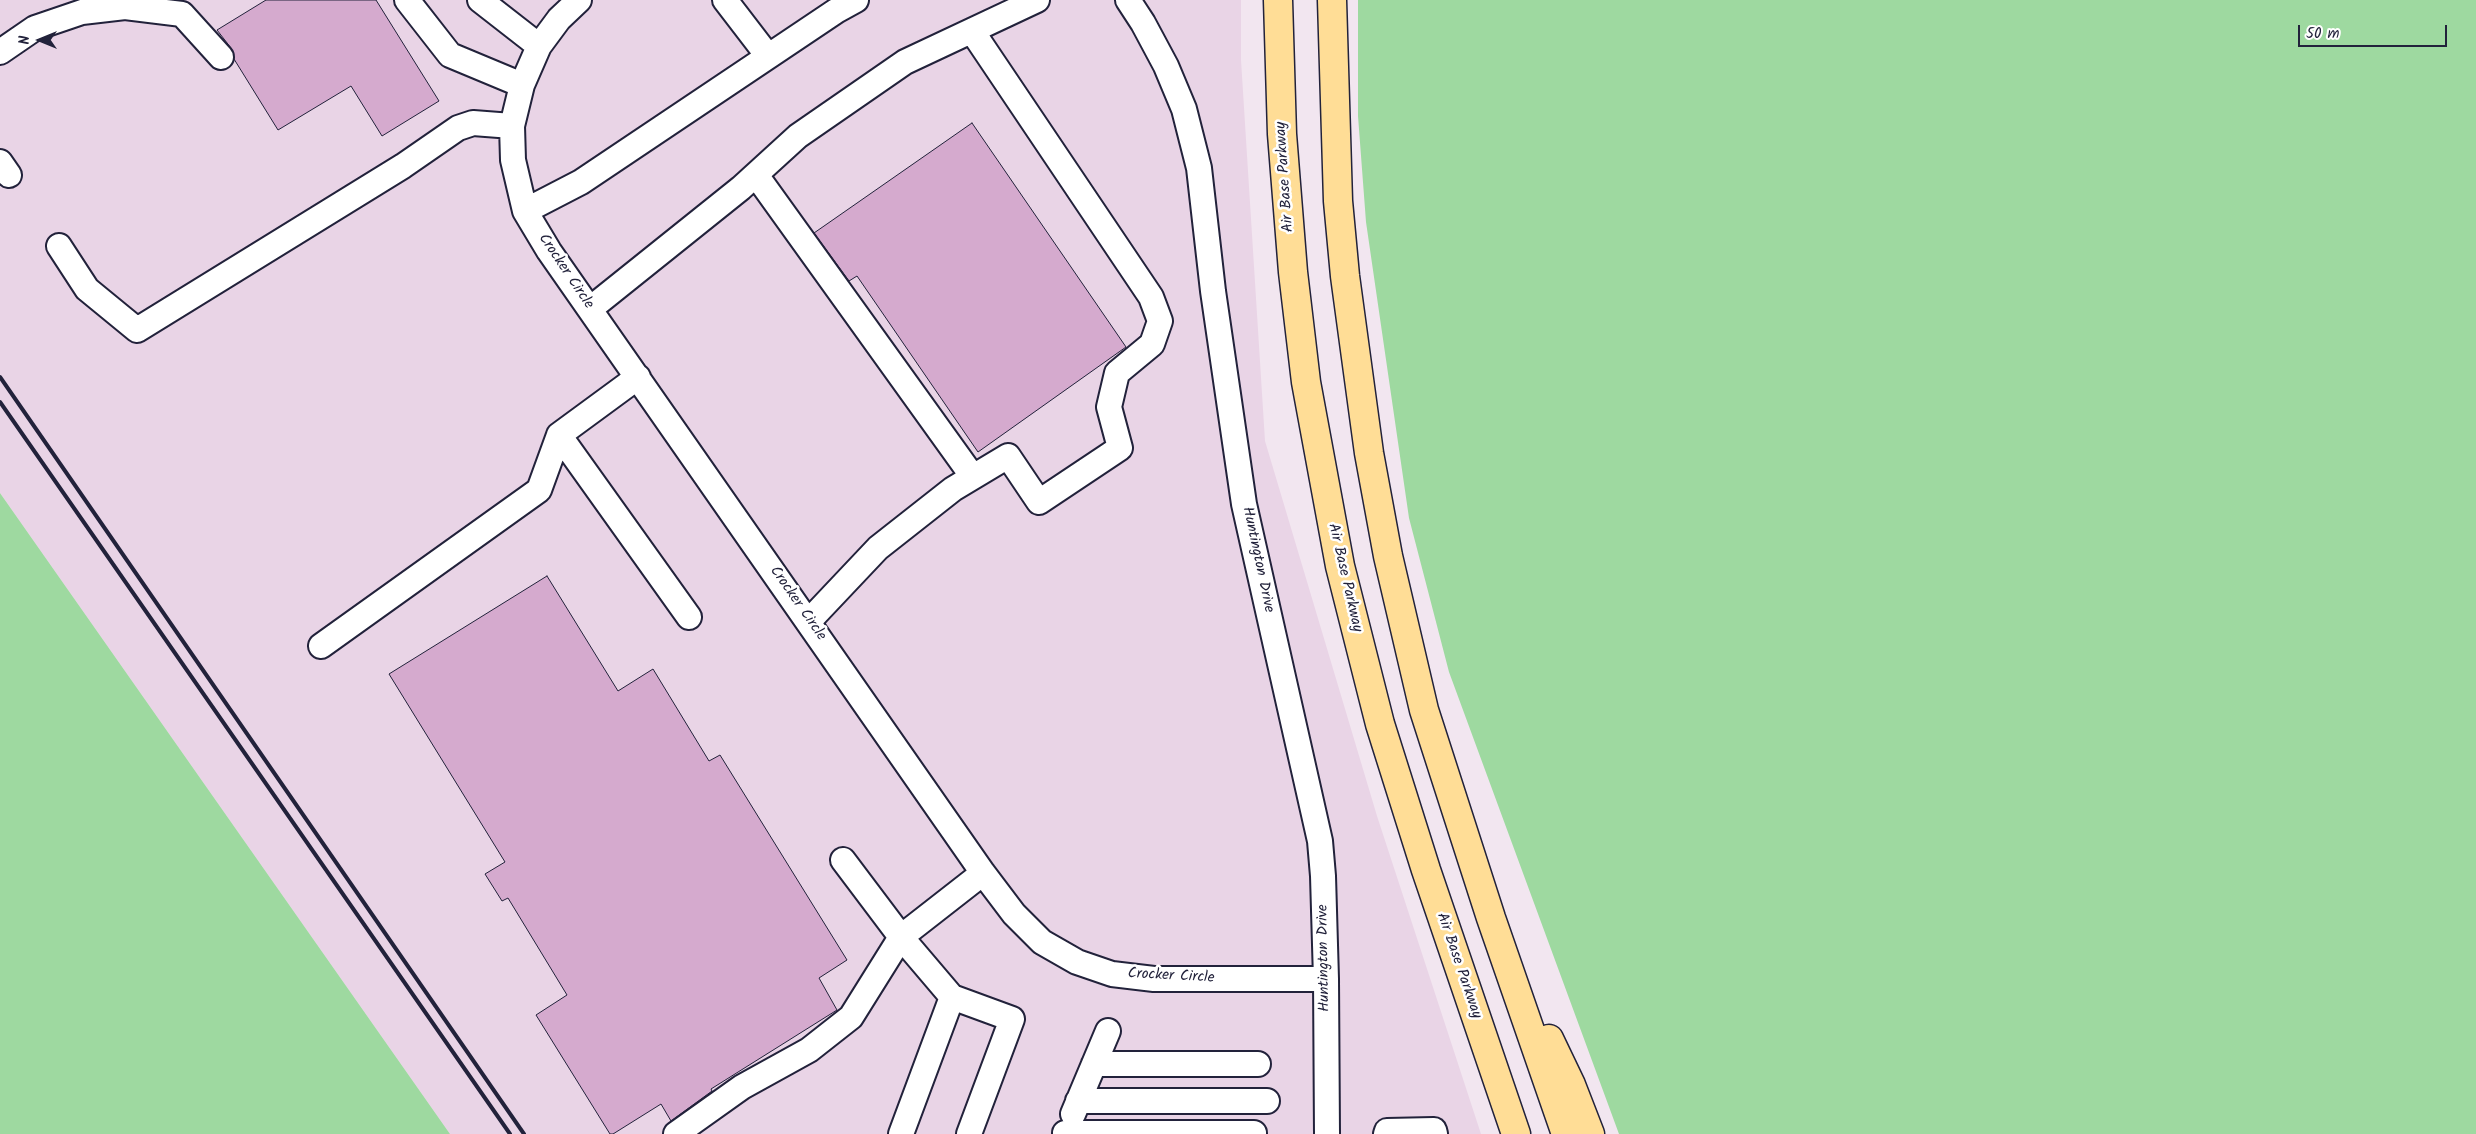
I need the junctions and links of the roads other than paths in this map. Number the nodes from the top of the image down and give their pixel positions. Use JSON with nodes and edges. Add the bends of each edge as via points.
{"nodes":[{"id":1,"x":407,"y":0,"type":"edge"},
{"id":2,"x":480,"y":0,"type":"edge"},
{"id":3,"x":579,"y":0,"type":"edge"},
{"id":4,"x":724,"y":0,"type":"edge"},
{"id":5,"x":856,"y":0,"type":"edge"},
{"id":6,"x":1037,"y":0,"type":"edge"},
{"id":7,"x":1128,"y":0,"type":"edge"},
{"id":8,"x":1278,"y":0,"type":"edge"},
{"id":9,"x":1332,"y":0,"type":"edge"},
{"id":10,"x":972,"y":31,"type":"junction"},
{"id":11,"x":539,"y":46,"type":"junction"},
{"id":12,"x":0,"y":52,"type":"edge"},
{"id":13,"x":768,"y":56,"type":"junction"},
{"id":14,"x":222,"y":57,"type":"dead end"},
{"id":15,"x":522,"y":85,"type":"junction"},
{"id":16,"x":512,"y":126,"type":"junction"},
{"id":17,"x":756,"y":175,"type":"junction"},
{"id":18,"x":525,"y":211,"type":"junction"},
{"id":19,"x":59,"y":246,"type":"dead end"},
{"id":20,"x":590,"y":309,"type":"junction"},
{"id":21,"x":638,"y":377,"type":"junction"},
{"id":22,"x":559,"y":435,"type":"junction"},
{"id":23,"x":973,"y":477,"type":"junction"},
{"id":24,"x":690,"y":617,"type":"dead end"},
{"id":25,"x":809,"y":621,"type":"junction"},
{"id":26,"x":320,"y":646,"type":"dead end"},
{"id":27,"x":844,"y":860,"type":"dead end"},
{"id":28,"x":983,"y":873,"type":"junction"},
{"id":29,"x":1491,"y":918,"type":"junction"},
{"id":30,"x":901,"y":937,"type":"junction"},
{"id":31,"x":1452,"y":948,"type":"junction"},
{"id":32,"x":1326,"y":979,"type":"junction"},
{"id":33,"x":952,"y":997,"type":"junction"},
{"id":34,"x":1108,"y":1031,"type":"dead end"},
{"id":35,"x":1094,"y":1064,"type":"junction"},
{"id":36,"x":1258,"y":1064,"type":"dead end"},
{"id":37,"x":1078,"y":1101,"type":"junction"},
{"id":38,"x":1267,"y":1101,"type":"dead end"},
{"id":39,"x":676,"y":1134,"type":"edge"},
{"id":40,"x":901,"y":1134,"type":"edge"},
{"id":41,"x":969,"y":1134,"type":"edge"},
{"id":42,"x":1064,"y":1134,"type":"edge"},
{"id":43,"x":1254,"y":1134,"type":"edge"},
{"id":44,"x":1327,"y":1134,"type":"edge"},
{"id":45,"x":1386,"y":1134,"type":"edge"},
{"id":46,"x":1435,"y":1134,"type":"edge"},
{"id":47,"x":1498,"y":1134,"type":"edge"},
{"id":48,"x":1516,"y":1134,"type":"edge"},
{"id":49,"x":1566,"y":1134,"type":"edge"},
{"id":50,"x":1590,"y":1134,"type":"edge"}],
"edges":[{"from":1,"to":15,"type":"street","via":[[450,55]]},
{"from":2,"to":11,"type":"street"},
{"from":3,"to":11,"type":"street","name":"Crocker Circle","via":[[559,19]]},
{"from":4,"to":13,"type":"street"},
{"from":5,"to":13,"type":"street"},
{"from":6,"to":10,"type":"street"},
{"from":7,"to":32,"type":"street","name":"Huntington Drive","via":[[1166,66],[1184,109],[1199,168],[1214,301],[1244,504],[1320,841]]},
{"from":8,"to":31,"type":"main road","name":"Air Base Parkway","via":[[1286,202],[1306,382],[1322,474],[1340,566],[1380,724]]},
{"from":9,"to":29,"type":"main road","via":[[1339,211],[1369,453],[1388,556],[1424,710]]},
{"from":10,"to":17,"type":"street","via":[[905,62],[798,136]]},
{"from":10,"to":23,"type":"street","via":[[1152,297],[1160,321],[1152,344],[1117,373],[1109,407],[1120,448],[1039,502],[1008,456]]},
{"from":11,"to":15,"type":"street","name":"Crocker Circle"},
{"from":12,"to":14,"type":"street","via":[[35,28],[74,14],[125,8],[182,14]]},
{"from":13,"to":18,"type":"street","via":[[581,182]]},
{"from":15,"to":16,"type":"street","name":"Crocker Circle"},
{"from":16,"to":18,"type":"street","name":"Crocker Circle","via":[[513,160]]},
{"from":16,"to":19,"type":"street","via":[[472,123],[458,128],[137,330],[87,289]]},
{"from":17,"to":20,"type":"street"},
{"from":17,"to":23,"type":"street"},
{"from":18,"to":20,"type":"street","name":"Crocker Circle"},
{"from":20,"to":21,"type":"street","name":"Crocker Circle"},
{"from":21,"to":22,"type":"street"},
{"from":21,"to":25,"type":"street","name":"Crocker Circle"},
{"from":22,"to":24,"type":"street"},
{"from":22,"to":26,"type":"street","via":[[539,490]]},
{"from":23,"to":25,"type":"street","via":[[878,548]]},
{"from":25,"to":28,"type":"street","name":"Crocker Circle"},
{"from":27,"to":30,"type":"street"},
{"from":28,"to":30,"type":"street"},
{"from":28,"to":32,"type":"street","name":"Crocker Circle","via":[[1014,914],[1042,942],[1077,962],[1112,974],[1154,980]]},
{"from":29,"to":49,"type":"main road"},
{"from":29,"to":50,"type":"main road","via":[[1571,1085]]},
{"from":30,"to":33,"type":"street"},
{"from":30,"to":39,"type":"street","via":[[851,1016],[809,1050],[742,1087]]},
{"from":31,"to":47,"type":"main road","via":[[1479,1077]]},
{"from":31,"to":48,"type":"main road","name":"Air Base Parkway"},
{"from":32,"to":44,"type":"street","name":"Huntington Drive"},
{"from":33,"to":40,"type":"street"},
{"from":33,"to":41,"type":"street","via":[[1012,1019]]},
{"from":34,"to":35,"type":"street"},
{"from":35,"to":36,"type":"street"},
{"from":35,"to":37,"type":"street"},
{"from":37,"to":38,"type":"street"},
{"from":37,"to":42,"type":"street"},
{"from":42,"to":43,"type":"street"},
{"from":45,"to":46,"type":"street","via":[[1387,1131],[1434,1130]]}]}
